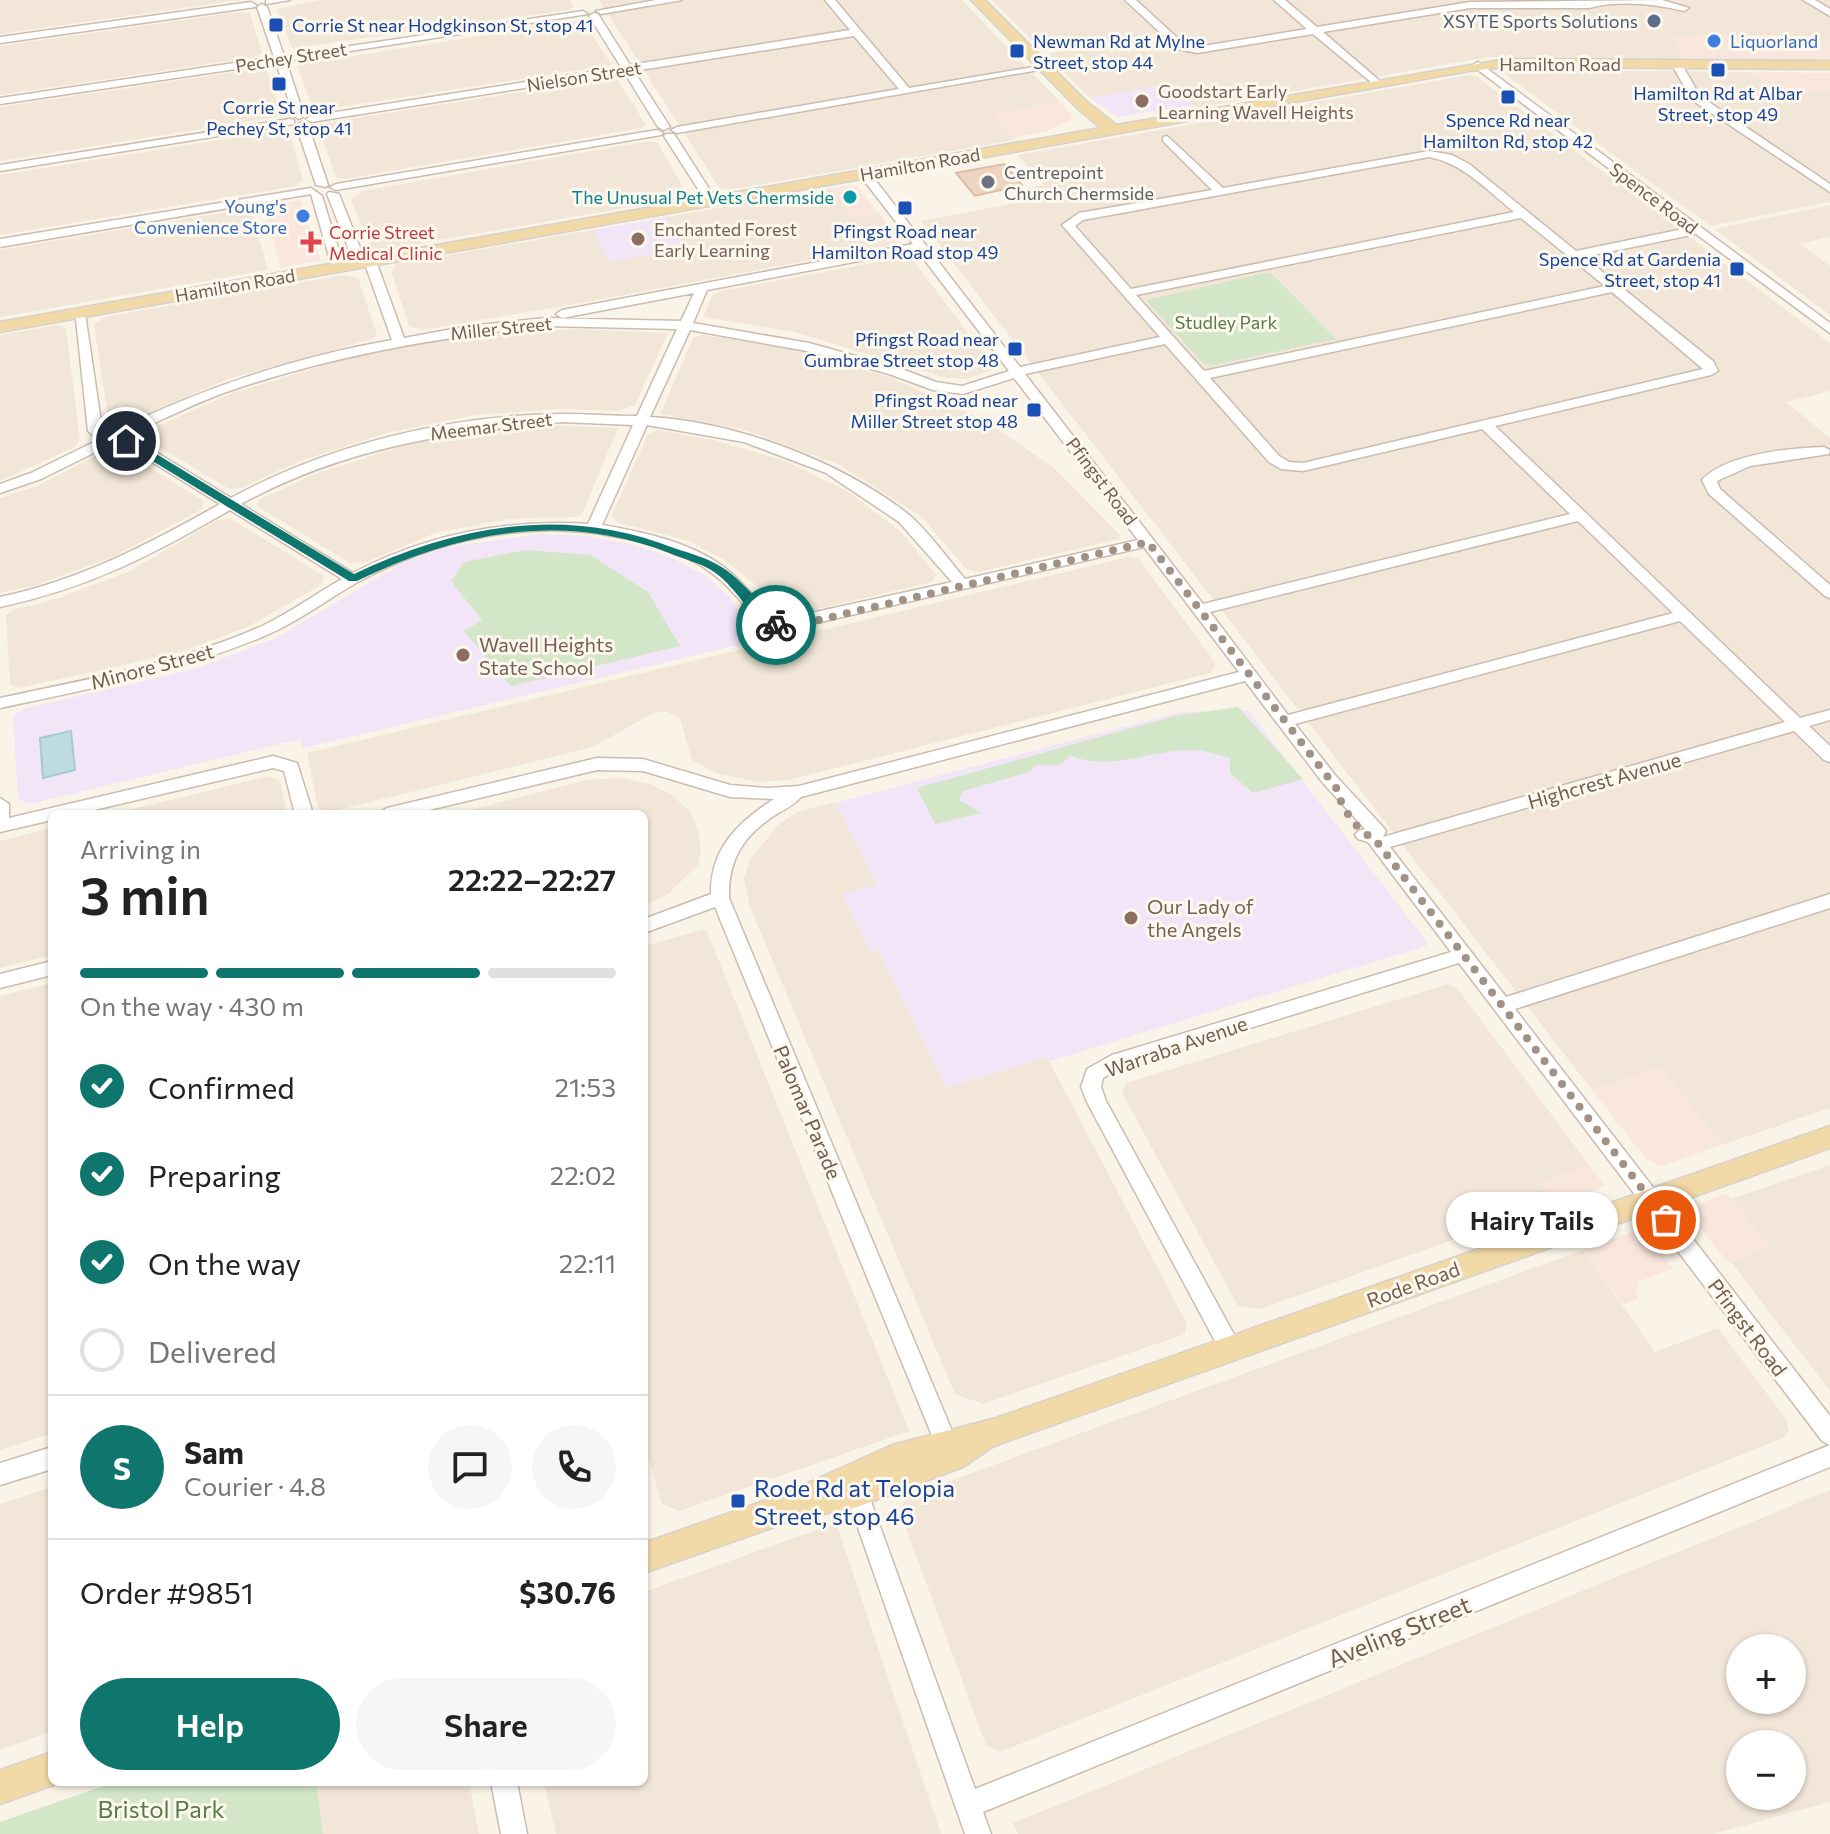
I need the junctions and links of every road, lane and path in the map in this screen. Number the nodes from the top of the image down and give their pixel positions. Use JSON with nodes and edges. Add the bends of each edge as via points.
{"nodes":[{"id":1,"x":285,"y":0,"type":"edge"},
{"id":2,"x":677,"y":0,"type":"edge"},
{"id":3,"x":830,"y":0,"type":"edge"},
{"id":4,"x":978,"y":0,"type":"edge"},
{"id":5,"x":1130,"y":0,"type":"edge"},
{"id":6,"x":1279,"y":0,"type":"edge"},
{"id":7,"x":1808,"y":0,"type":"edge"},
{"id":8,"x":1603,"y":1,"type":"edge"},
{"id":9,"x":1662,"y":2,"type":"edge"},
{"id":10,"x":262,"y":3,"type":"edge"},
{"id":11,"x":1684,"y":8,"type":"dead end"},
{"id":12,"x":590,"y":10,"type":"edge"},
{"id":13,"x":1830,"y":13,"type":"edge"},
{"id":14,"x":1313,"y":31,"type":"junction"},
{"id":15,"x":858,"y":32,"type":"junction"},
{"id":16,"x":0,"y":40,"type":"edge"},
{"id":17,"x":279,"y":59,"type":"junction"},
{"id":18,"x":1478,"y":65,"type":"junction"},
{"id":19,"x":1677,"y":65,"type":"junction"},
{"id":20,"x":1830,"y":67,"type":"edge"},
{"id":21,"x":1045,"y":68,"type":"junction"},
{"id":22,"x":627,"y":69,"type":"junction"},
{"id":23,"x":1377,"y":84,"type":"junction"},
{"id":24,"x":907,"y":92,"type":"junction"},
{"id":25,"x":0,"y":101,"type":"edge"},
{"id":26,"x":300,"y":121,"type":"junction"},
{"id":27,"x":1107,"y":131,"type":"junction"},
{"id":28,"x":667,"y":132,"type":"junction"},
{"id":29,"x":1167,"y":139,"type":"dead end"},
{"id":30,"x":0,"y":168,"type":"edge"},
{"id":31,"x":865,"y":174,"type":"junction"},
{"id":32,"x":1830,"y":174,"type":"edge"},
{"id":33,"x":1813,"y":177,"type":"junction"},
{"id":34,"x":1830,"y":189,"type":"edge"},
{"id":35,"x":334,"y":190,"type":"junction"},
{"id":36,"x":317,"y":191,"type":"junction"},
{"id":37,"x":1220,"y":191,"type":"junction"},
{"id":38,"x":711,"y":201,"type":"junction"},
{"id":39,"x":1523,"y":214,"type":"junction"},
{"id":40,"x":1697,"y":230,"type":"junction"},
{"id":41,"x":0,"y":243,"type":"edge"},
{"id":42,"x":922,"y":246,"type":"junction"},
{"id":43,"x":1573,"y":255,"type":"junction"},
{"id":44,"x":365,"y":262,"type":"junction"},
{"id":45,"x":338,"y":267,"type":"junction"},
{"id":46,"x":702,"y":288,"type":"junction"},
{"id":47,"x":1614,"y":288,"type":"junction"},
{"id":48,"x":1127,"y":293,"type":"junction"},
{"id":49,"x":79,"y":313,"type":"junction"},
{"id":50,"x":545,"y":322,"type":"junction"},
{"id":51,"x":685,"y":325,"type":"junction"},
{"id":52,"x":0,"y":327,"type":"edge"},
{"id":53,"x":1830,"y":329,"type":"edge"},
{"id":54,"x":1169,"y":339,"type":"junction"},
{"id":55,"x":399,"y":342,"type":"junction"},
{"id":56,"x":1019,"y":372,"type":"junction"},
{"id":57,"x":1200,"y":376,"type":"junction"},
{"id":58,"x":641,"y":421,"type":"junction"},
{"id":59,"x":1486,"y":425,"type":"junction"},
{"id":60,"x":112,"y":438,"type":"junction"},
{"id":61,"x":1824,"y":451,"type":"dead end"},
{"id":62,"x":0,"y":489,"type":"edge"},
{"id":63,"x":231,"y":504,"type":"junction"},
{"id":64,"x":1581,"y":516,"type":"junction"},
{"id":65,"x":593,"y":529,"type":"junction"},
{"id":66,"x":1148,"y":542,"type":"junction"},
{"id":67,"x":353,"y":579,"type":"junction"},
{"id":68,"x":963,"y":586,"type":"junction"},
{"id":69,"x":1827,"y":587,"type":"edge"},
{"id":70,"x":0,"y":602,"type":"edge"},
{"id":71,"x":1200,"y":610,"type":"junction"},
{"id":72,"x":1684,"y":615,"type":"junction"},
{"id":73,"x":1249,"y":675,"type":"junction"},
{"id":74,"x":0,"y":703,"type":"edge"},
{"id":75,"x":1830,"y":715,"type":"edge"},
{"id":76,"x":1285,"y":721,"type":"junction"},
{"id":77,"x":1797,"y":725,"type":"junction"},
{"id":78,"x":1830,"y":756,"type":"edge"},
{"id":79,"x":799,"y":792,"type":"junction"},
{"id":80,"x":0,"y":804,"type":"edge"},
{"id":81,"x":68,"y":810,"type":"edge"},
{"id":82,"x":303,"y":810,"type":"edge"},
{"id":83,"x":404,"y":810,"type":"edge"},
{"id":84,"x":48,"y":815,"type":"edge"},
{"id":85,"x":1,"y":826,"type":"edge"},
{"id":86,"x":1376,"y":841,"type":"junction"},
{"id":87,"x":720,"y":898,"type":"junction"},
{"id":88,"x":1830,"y":901,"type":"edge"},
{"id":89,"x":648,"y":925,"type":"edge"},
{"id":90,"x":1462,"y":955,"type":"junction"},
{"id":91,"x":48,"y":969,"type":"edge"},
{"id":92,"x":0,"y":981,"type":"edge"},
{"id":93,"x":1501,"y":1006,"type":"junction"},
{"id":94,"x":1830,"y":1137,"type":"edge"},
{"id":95,"x":1650,"y":1199,"type":"junction"},
{"id":96,"x":1231,"y":1349,"type":"junction"},
{"id":97,"x":1830,"y":1434,"type":"edge"},
{"id":98,"x":948,"y":1449,"type":"junction"},
{"id":99,"x":1830,"y":1456,"type":"edge"},
{"id":100,"x":48,"y":1459,"type":"edge"},
{"id":101,"x":0,"y":1474,"type":"edge"},
{"id":102,"x":853,"y":1483,"type":"junction"},
{"id":103,"x":648,"y":1557,"type":"edge"},
{"id":104,"x":48,"y":1770,"type":"edge"},
{"id":105,"x":505,"y":1786,"type":"edge"},
{"id":106,"x":0,"y":1787,"type":"edge"},
{"id":107,"x":968,"y":1805,"type":"junction"},
{"id":108,"x":514,"y":1834,"type":"edge"},
{"id":109,"x":978,"y":1834,"type":"edge"}],
"edges":[{"from":1,"to":10,"type":"street"},
{"from":2,"to":12,"type":"street","name":"Pechey Street"},
{"from":3,"to":15,"type":"street"},
{"from":4,"to":21,"type":"main road"},
{"from":5,"to":14,"type":"street","via":[[1190,50]]},
{"from":6,"to":14,"type":"street"},
{"from":7,"to":13,"type":"street"},
{"from":8,"to":9,"type":"street"},
{"from":8,"to":14,"type":"street","via":[[1478,4]]},
{"from":9,"to":11,"type":"street"},
{"from":10,"to":16,"type":"street"},
{"from":10,"to":17,"type":"street"},
{"from":12,"to":17,"type":"street","name":"Pechey Street"},
{"from":12,"to":22,"type":"street"},
{"from":14,"to":23,"type":"street"},
{"from":15,"to":22,"type":"street","name":"Nielson Street"},
{"from":15,"to":24,"type":"street"},
{"from":17,"to":25,"type":"street","name":"Pechey Street"},
{"from":17,"to":26,"type":"street"},
{"from":18,"to":19,"type":"main road","name":"Hamilton Road"},
{"from":18,"to":23,"type":"main road","name":"Hamilton Road"},
{"from":18,"to":40,"type":"street","name":"Spence Road"},
{"from":19,"to":20,"type":"main road","name":"Hamilton Road"},
{"from":19,"to":33,"type":"street","via":[[1696,98]]},
{"from":21,"to":24,"type":"street"},
{"from":21,"to":27,"type":"main road","via":[[1081,104],[1082,113]]},
{"from":22,"to":26,"type":"street","name":"Nielson Street"},
{"from":22,"to":28,"type":"street"},
{"from":23,"to":27,"type":"main road","name":"Hamilton Road"},
{"from":24,"to":28,"type":"street"},
{"from":26,"to":30,"type":"street","name":"Nielson Street"},
{"from":26,"to":36,"type":"street"},
{"from":27,"to":31,"type":"main road","name":"Hamilton Road"},
{"from":28,"to":35,"type":"street"},
{"from":28,"to":38,"type":"street"},
{"from":29,"to":37,"type":"street"},
{"from":31,"to":38,"type":"main road","name":"Hamilton Road"},
{"from":31,"to":42,"type":"street","name":"Pfingst Road"},
{"from":32,"to":33,"type":"street"},
{"from":33,"to":34,"type":"street"},
{"from":35,"to":36,"type":"street"},
{"from":35,"to":44,"type":"street"},
{"from":36,"to":41,"type":"street"},
{"from":36,"to":45,"type":"street"},
{"from":37,"to":39,"type":"street","via":[[1414,155],[1442,156],[1465,166]]},
{"from":37,"to":48,"type":"street","via":[[1069,221],[1069,228]]},
{"from":38,"to":44,"type":"main road","name":"Hamilton Road"},
{"from":39,"to":43,"type":"street"},
{"from":39,"to":48,"type":"street"},
{"from":40,"to":43,"type":"street"},
{"from":40,"to":53,"type":"street","name":"Spence Road"},
{"from":42,"to":46,"type":"street"},
{"from":42,"to":56,"type":"street","name":"Pfingst Road"},
{"from":43,"to":47,"type":"street"},
{"from":44,"to":45,"type":"main road","name":"Hamilton Road"},
{"from":44,"to":55,"type":"street"},
{"from":45,"to":49,"type":"main road","name":"Hamilton Road"},
{"from":46,"to":50,"type":"street","via":[[567,313]]},
{"from":46,"to":51,"type":"street"},
{"from":47,"to":57,"type":"street"},
{"from":47,"to":59,"type":"street","via":[[1711,371]]},
{"from":48,"to":54,"type":"street"},
{"from":49,"to":52,"type":"main road","name":"Hamilton Road"},
{"from":49,"to":60,"type":"street","via":[[95,431]]},
{"from":50,"to":51,"type":"street","name":"Miller Street"},
{"from":50,"to":55,"type":"street","name":"Miller Street"},
{"from":51,"to":56,"type":"street","name":"Miller Street","via":[[809,347],[949,389],[978,388]]},
{"from":51,"to":58,"type":"street"},
{"from":54,"to":56,"type":"street","name":"Miller Street"},
{"from":54,"to":57,"type":"street"},
{"from":55,"to":60,"type":"street","name":"Miller Street","via":[[339,353],[245,381]]},
{"from":56,"to":66,"type":"street","name":"Pfingst Road"},
{"from":57,"to":59,"type":"street","via":[[1286,466],[1303,467]]},
{"from":58,"to":63,"type":"street","name":"Meemar Street","via":[[549,417],[395,439],[293,473]]},
{"from":58,"to":65,"type":"street"},
{"from":58,"to":68,"type":"street","name":"Meemar Street","via":[[736,437],[798,456],[851,481],[912,525]]},
{"from":59,"to":64,"type":"street"},
{"from":60,"to":62,"type":"street","name":"Miller Street"},
{"from":60,"to":63,"type":"street"},
{"from":61,"to":69,"type":"street","via":[[1799,452],[1702,478]]},
{"from":63,"to":67,"type":"street"},
{"from":63,"to":70,"type":"street","name":"Meemar Street","via":[[115,566]]},
{"from":64,"to":71,"type":"street"},
{"from":64,"to":72,"type":"street"},
{"from":65,"to":67,"type":"street","name":"Minore Street","via":[[538,526],[476,533],[403,554]]},
{"from":65,"to":68,"type":"street","name":"Minore Street","via":[[643,539],[716,568],[776,626]]},
{"from":66,"to":68,"type":"street"},
{"from":66,"to":71,"type":"street","name":"Pfingst Road"},
{"from":67,"to":74,"type":"street","name":"Minore Street","via":[[268,629],[188,661]]},
{"from":71,"to":73,"type":"street","name":"Pfingst Road"},
{"from":72,"to":76,"type":"street"},
{"from":72,"to":77,"type":"street"},
{"from":73,"to":76,"type":"street","name":"Pfingst Road"},
{"from":73,"to":79,"type":"street"},
{"from":75,"to":77,"type":"street","name":"Highcrest Avenue"},
{"from":76,"to":86,"type":"street","name":"Pfingst Road","via":[[1337,789],[1364,835]]},
{"from":77,"to":78,"type":"street"},
{"from":77,"to":86,"type":"street","name":"Highcrest Avenue"},
{"from":79,"to":83,"type":"street","via":[[730,791],[643,765],[597,764]]},
{"from":79,"to":87,"type":"street","name":"Palomar Parade","via":[[758,816],[736,838],[721,863]]},
{"from":80,"to":85,"type":"street"},
{"from":81,"to":82,"type":"street","via":[[269,762],[287,764],[295,775]]},
{"from":84,"to":85,"type":"street"},
{"from":86,"to":90,"type":"street","name":"Pfingst Road"},
{"from":87,"to":89,"type":"street"},
{"from":87,"to":98,"type":"street","name":"Palomar Parade"},
{"from":88,"to":93,"type":"street"},
{"from":90,"to":93,"type":"street","name":"Pfingst Road"},
{"from":90,"to":96,"type":"street","name":"Warraba Avenue","via":[[1112,1063],[1094,1074],[1091,1087],[1097,1102]]},
{"from":91,"to":92,"type":"street"},
{"from":93,"to":95,"type":"street","name":"Pfingst Road"},
{"from":94,"to":95,"type":"main road","name":"Rode Road"},
{"from":95,"to":96,"type":"main road","name":"Rode Road"},
{"from":95,"to":97,"type":"street","name":"Pfingst Road"},
{"from":96,"to":98,"type":"main road","name":"Rode Road"},
{"from":98,"to":102,"type":"main road","name":"Rode Road"},
{"from":99,"to":107,"type":"street","name":"Aveling Street"},
{"from":100,"to":101,"type":"street"},
{"from":102,"to":103,"type":"main road","name":"Rode Road"},
{"from":102,"to":107,"type":"street"},
{"from":104,"to":106,"type":"main road"},
{"from":105,"to":108,"type":"street"},
{"from":107,"to":109,"type":"street"}]}
